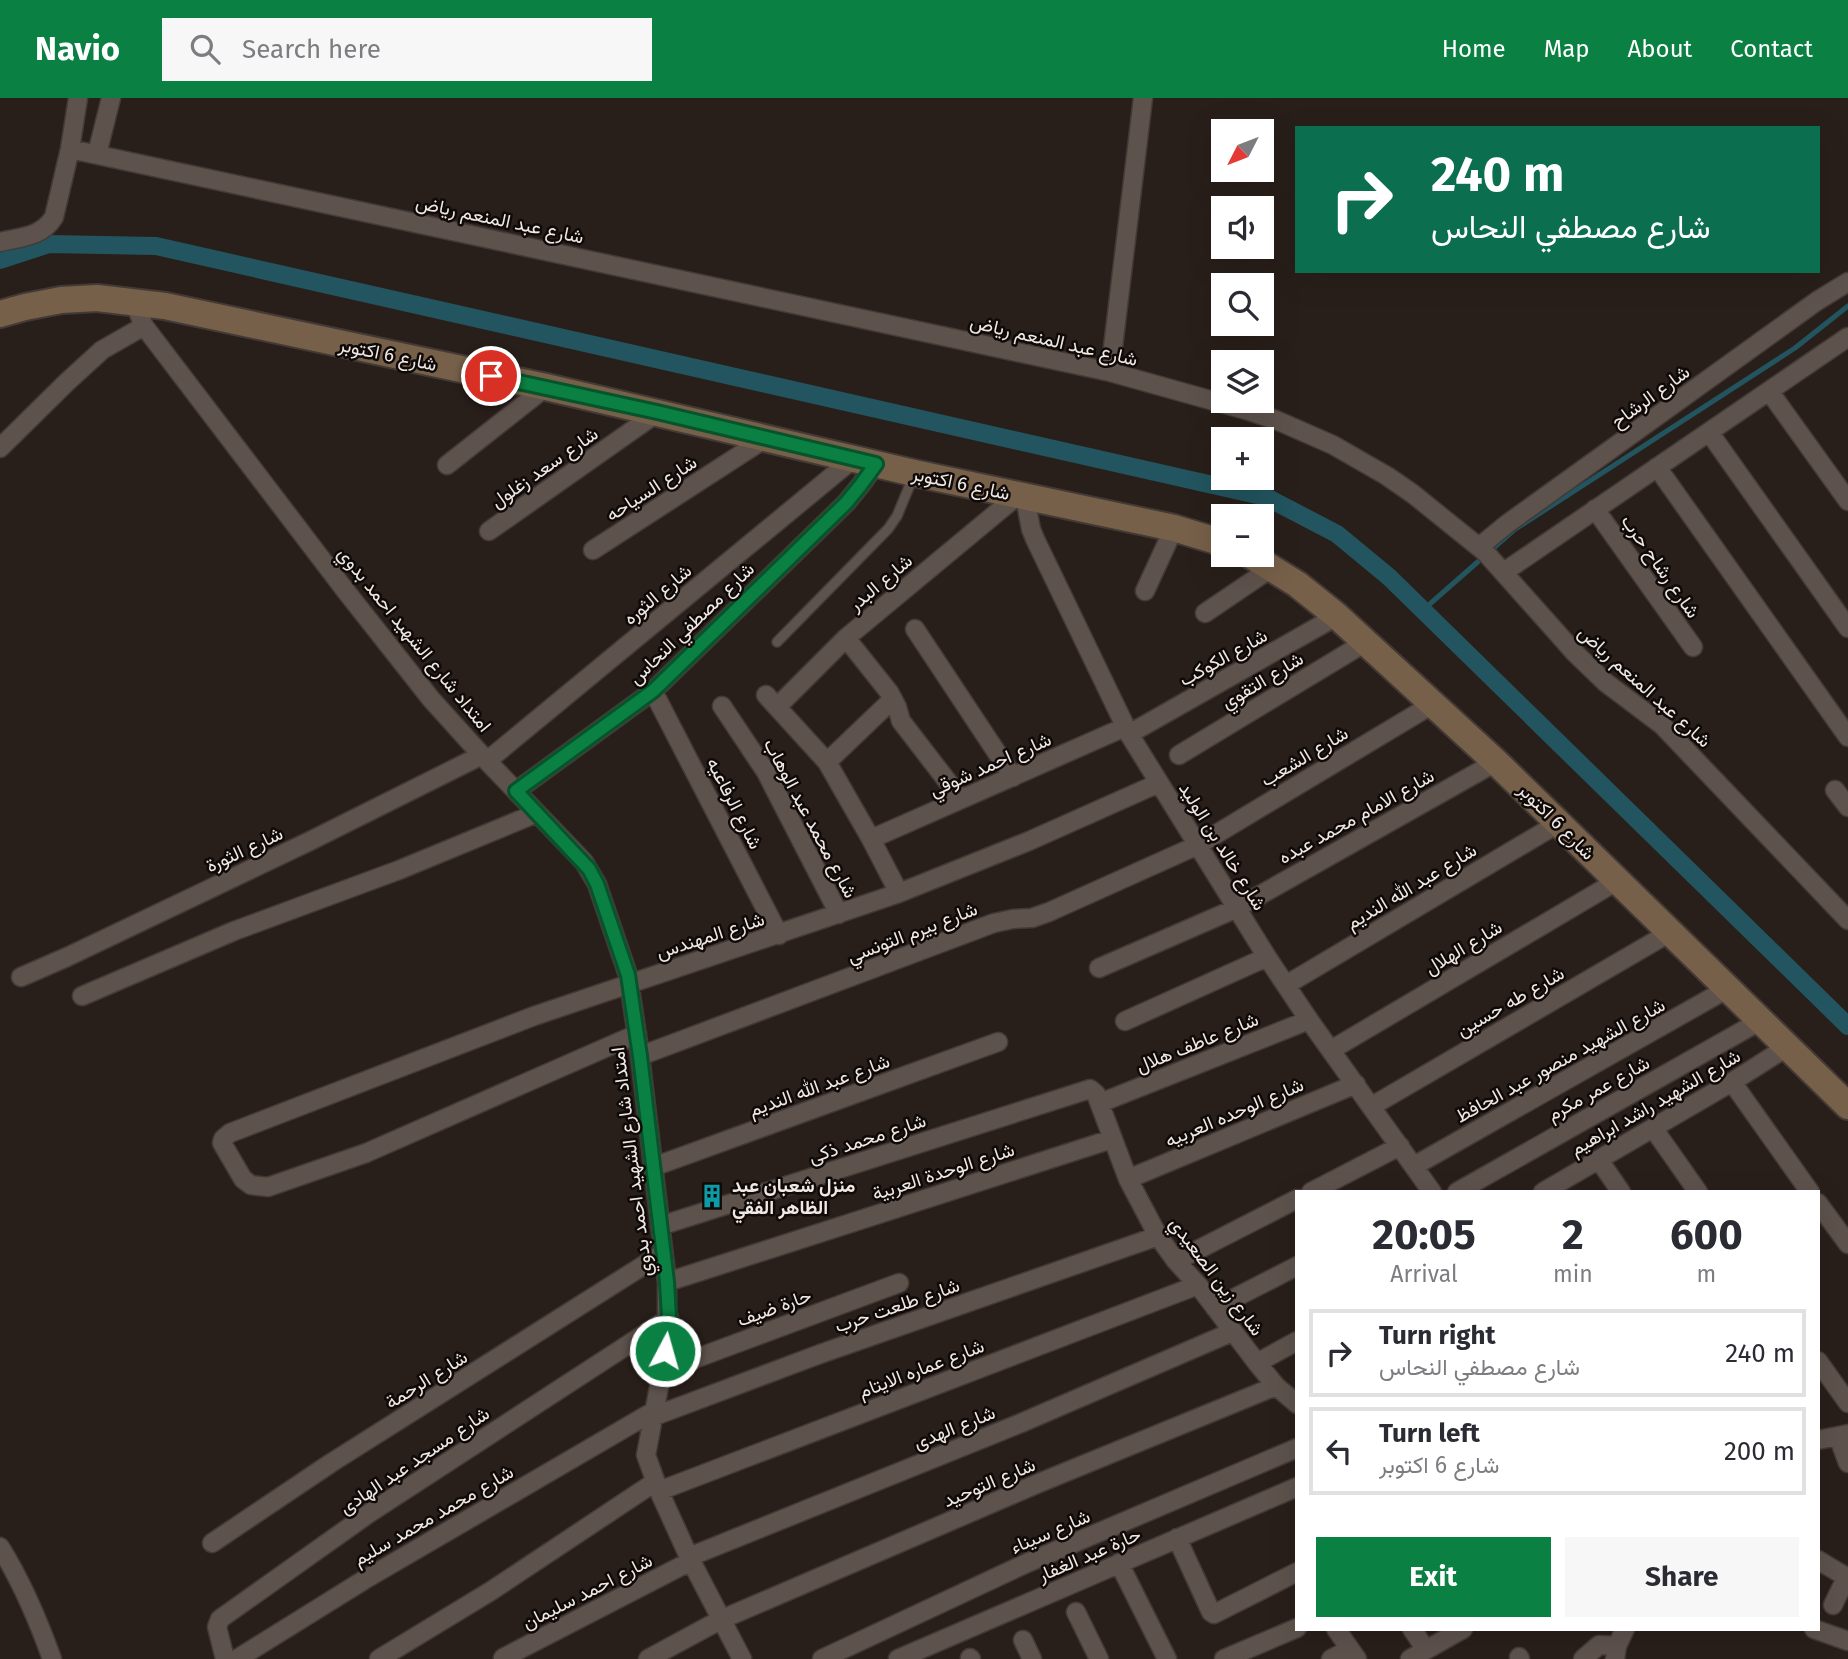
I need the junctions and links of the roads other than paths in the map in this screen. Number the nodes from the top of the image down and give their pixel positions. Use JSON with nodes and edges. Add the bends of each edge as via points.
{"nodes":[{"id":1,"x":78,"y":98,"type":"edge"},
{"id":2,"x":111,"y":98,"type":"edge"},
{"id":3,"x":1143,"y":98,"type":"edge"},
{"id":4,"x":70,"y":149,"type":"junction"},
{"id":5,"x":97,"y":155,"type":"junction"},
{"id":6,"x":0,"y":242,"type":"edge"},
{"id":7,"x":1848,"y":282,"type":"edge"},
{"id":8,"x":0,"y":314,"type":"edge"},
{"id":9,"x":139,"y":314,"type":"junction"},
{"id":10,"x":1848,"y":337,"type":"edge"},
{"id":11,"x":1110,"y":372,"type":"junction"},
{"id":12,"x":546,"y":387,"type":"junction"},
{"id":13,"x":1769,"y":391,"type":"junction"},
{"id":14,"x":657,"y":412,"type":"junction"},
{"id":15,"x":1709,"y":432,"type":"junction"},
{"id":16,"x":766,"y":438,"type":"junction"},
{"id":17,"x":0,"y":448,"type":"edge"},
{"id":18,"x":864,"y":461,"type":"junction"},
{"id":19,"x":447,"y":465,"type":"dead end"},
{"id":20,"x":1657,"y":467,"type":"junction"},
{"id":21,"x":915,"y":473,"type":"junction"},
{"id":22,"x":1021,"y":497,"type":"junction"},
{"id":23,"x":1848,"y":500,"type":"edge"},
{"id":24,"x":1595,"y":509,"type":"junction"},
{"id":25,"x":1174,"y":528,"type":"junction"},
{"id":26,"x":489,"y":531,"type":"dead end"},
{"id":27,"x":1211,"y":539,"type":"edge"},
{"id":28,"x":1482,"y":549,"type":"junction"},
{"id":29,"x":593,"y":550,"type":"dead end"},
{"id":30,"x":1255,"y":567,"type":"edge"},
{"id":31,"x":1270,"y":567,"type":"edge"},
{"id":32,"x":1503,"y":570,"type":"junction"},
{"id":33,"x":1145,"y":591,"type":"dead end"},
{"id":34,"x":1206,"y":613,"type":"dead end"},
{"id":35,"x":1338,"y":617,"type":"junction"},
{"id":36,"x":1848,"y":628,"type":"edge"},
{"id":37,"x":915,"y":629,"type":"dead end"},
{"id":38,"x":846,"y":638,"type":"junction"},
{"id":39,"x":778,"y":642,"type":"dead end"},
{"id":40,"x":1366,"y":642,"type":"junction"},
{"id":41,"x":1693,"y":647,"type":"dead end"},
{"id":42,"x":653,"y":691,"type":"junction"},
{"id":43,"x":893,"y":699,"type":"junction"},
{"id":44,"x":1433,"y":704,"type":"junction"},
{"id":45,"x":722,"y":706,"type":"dead end"},
{"id":46,"x":1127,"y":731,"type":"junction"},
{"id":47,"x":1848,"y":737,"type":"edge"},
{"id":48,"x":1180,"y":755,"type":"dead end"},
{"id":49,"x":485,"y":758,"type":"junction"},
{"id":50,"x":1496,"y":761,"type":"junction"},
{"id":51,"x":827,"y":762,"type":"junction"},
{"id":52,"x":1013,"y":777,"type":"junction"},
{"id":53,"x":1159,"y":783,"type":"junction"},
{"id":54,"x":1835,"y":790,"type":"dead end"},
{"id":55,"x":516,"y":791,"type":"junction"},
{"id":56,"x":961,"y":799,"type":"junction"},
{"id":57,"x":1848,"y":807,"type":"edge"},
{"id":58,"x":537,"y":813,"type":"junction"},
{"id":59,"x":1559,"y":823,"type":"junction"},
{"id":60,"x":871,"y":839,"type":"junction"},
{"id":61,"x":1198,"y":845,"type":"junction"},
{"id":62,"x":1617,"y":881,"type":"junction"},
{"id":63,"x":900,"y":893,"type":"junction"},
{"id":64,"x":1237,"y":908,"type":"junction"},
{"id":65,"x":839,"y":914,"type":"junction"},
{"id":66,"x":1848,"y":920,"type":"edge"},
{"id":67,"x":1669,"y":933,"type":"junction"},
{"id":68,"x":779,"y":935,"type":"junction"},
{"id":69,"x":1267,"y":957,"type":"junction"},
{"id":70,"x":1099,"y":968,"type":"dead end"},
{"id":71,"x":21,"y":977,"type":"dead end"},
{"id":72,"x":629,"y":983,"type":"junction"},
{"id":73,"x":1286,"y":985,"type":"junction"},
{"id":74,"x":1727,"y":989,"type":"junction"},
{"id":75,"x":82,"y":996,"type":"dead end"},
{"id":76,"x":1309,"y":1020,"type":"junction"},
{"id":77,"x":1125,"y":1021,"type":"dead end"},
{"id":78,"x":1760,"y":1021,"type":"junction"},
{"id":79,"x":637,"y":1034,"type":"junction"},
{"id":80,"x":998,"y":1042,"type":"dead end"},
{"id":81,"x":1787,"y":1047,"type":"junction"},
{"id":82,"x":1331,"y":1050,"type":"junction"},
{"id":83,"x":640,"y":1056,"type":"junction"},
{"id":84,"x":1732,"y":1082,"type":"junction"},
{"id":85,"x":1356,"y":1084,"type":"junction"},
{"id":86,"x":1086,"y":1089,"type":"joint"},
{"id":87,"x":1100,"y":1103,"type":"junction"},
{"id":88,"x":1372,"y":1106,"type":"junction"},
{"id":89,"x":1848,"y":1106,"type":"edge"},
{"id":90,"x":1653,"y":1128,"type":"junction"},
{"id":91,"x":1112,"y":1139,"type":"junction"},
{"id":92,"x":1400,"y":1146,"type":"junction"},
{"id":93,"x":1599,"y":1160,"type":"junction"},
{"id":94,"x":1414,"y":1166,"type":"junction"},
{"id":95,"x":653,"y":1167,"type":"junction"},
{"id":96,"x":1128,"y":1179,"type":"junction"},
{"id":97,"x":1315,"y":1190,"type":"edge"},
{"id":98,"x":1431,"y":1190,"type":"edge"},
{"id":99,"x":1461,"y":1190,"type":"edge"},
{"id":100,"x":1546,"y":1190,"type":"edge"},
{"id":101,"x":1620,"y":1190,"type":"edge"},
{"id":102,"x":1697,"y":1190,"type":"edge"},
{"id":103,"x":1810,"y":1190,"type":"edge"},
{"id":104,"x":1295,"y":1200,"type":"edge"},
{"id":105,"x":1820,"y":1206,"type":"edge"},
{"id":106,"x":660,"y":1226,"type":"junction"},
{"id":107,"x":1158,"y":1236,"type":"junction"},
{"id":108,"x":1848,"y":1244,"type":"edge"},
{"id":109,"x":663,"y":1253,"type":"junction"},
{"id":110,"x":1176,"y":1261,"type":"junction"},
{"id":111,"x":1295,"y":1267,"type":"edge"},
{"id":112,"x":667,"y":1282,"type":"junction"},
{"id":113,"x":899,"y":1283,"type":"dead end"},
{"id":114,"x":1198,"y":1285,"type":"junction"},
{"id":115,"x":1215,"y":1308,"type":"junction"},
{"id":116,"x":669,"y":1318,"type":"junction"},
{"id":117,"x":1233,"y":1332,"type":"junction"},
{"id":118,"x":1295,"y":1342,"type":"edge"},
{"id":119,"x":1257,"y":1363,"type":"junction"},
{"id":120,"x":1820,"y":1364,"type":"edge"},
{"id":121,"x":662,"y":1371,"type":"junction"},
{"id":122,"x":1276,"y":1386,"type":"junction"},
{"id":123,"x":1295,"y":1402,"type":"edge"},
{"id":124,"x":1848,"y":1403,"type":"edge"},
{"id":125,"x":653,"y":1414,"type":"junction"},
{"id":126,"x":1843,"y":1435,"type":"edge"},
{"id":127,"x":1820,"y":1440,"type":"edge"},
{"id":128,"x":1295,"y":1449,"type":"edge"},
{"id":129,"x":1848,"y":1463,"type":"edge"},
{"id":130,"x":657,"y":1487,"type":"junction"},
{"id":131,"x":1295,"y":1488,"type":"edge"},
{"id":132,"x":1178,"y":1538,"type":"junction"},
{"id":133,"x":212,"y":1543,"type":"dead end"},
{"id":134,"x":0,"y":1547,"type":"edge"},
{"id":135,"x":690,"y":1559,"type":"junction"},
{"id":136,"x":1820,"y":1561,"type":"edge"},
{"id":137,"x":1119,"y":1563,"type":"junction"},
{"id":138,"x":1295,"y":1573,"type":"edge"},
{"id":139,"x":1847,"y":1578,"type":"edge"},
{"id":140,"x":1833,"y":1605,"type":"dead end"},
{"id":141,"x":1076,"y":1612,"type":"dead end"},
{"id":142,"x":720,"y":1620,"type":"junction"},
{"id":143,"x":1295,"y":1629,"type":"edge"},
{"id":144,"x":1337,"y":1631,"type":"edge"},
{"id":145,"x":1413,"y":1631,"type":"edge"},
{"id":146,"x":1459,"y":1631,"type":"edge"},
{"id":147,"x":1624,"y":1631,"type":"edge"},
{"id":148,"x":1820,"y":1631,"type":"edge"},
{"id":149,"x":1023,"y":1640,"type":"dead end"},
{"id":150,"x":1848,"y":1641,"type":"edge"},
{"id":151,"x":1426,"y":1650,"type":"junction"},
{"id":152,"x":1616,"y":1653,"type":"edge"},
{"id":153,"x":1353,"y":1654,"type":"edge"},
{"id":154,"x":503,"y":1658,"type":"edge"},
{"id":155,"x":52,"y":1659,"type":"edge"},
{"id":156,"x":225,"y":1659,"type":"edge"},
{"id":157,"x":237,"y":1659,"type":"edge"},
{"id":158,"x":379,"y":1659,"type":"edge"},
{"id":159,"x":648,"y":1659,"type":"edge"},
{"id":160,"x":741,"y":1659,"type":"edge"},
{"id":161,"x":822,"y":1659,"type":"edge"},
{"id":162,"x":901,"y":1659,"type":"edge"},
{"id":163,"x":1032,"y":1659,"type":"edge"},
{"id":164,"x":1099,"y":1659,"type":"edge"},
{"id":165,"x":1167,"y":1659,"type":"edge"},
{"id":166,"x":1224,"y":1659,"type":"edge"},
{"id":167,"x":1331,"y":1659,"type":"edge"},
{"id":168,"x":1410,"y":1659,"type":"edge"},
{"id":169,"x":1583,"y":1659,"type":"edge"}],
"edges":[{"from":1,"to":4,"type":"street"},
{"from":2,"to":5,"type":"street"},
{"from":3,"to":11,"type":"street"},
{"from":4,"to":5,"type":"street","name":"شارع عبد المنعم رياض"},
{"from":4,"to":6,"type":"street","via":[[51,222],[41,232]]},
{"from":5,"to":11,"type":"street","name":"شارع عبد المنعم رياض"},
{"from":7,"to":28,"type":"street","name":"شارع الرشاح"},
{"from":8,"to":9,"type":"main road","name":"شارع 6 اكتوبر","via":[[61,300],[97,298]]},
{"from":9,"to":12,"type":"main road","name":"شارع 6 اكتوبر","via":[[179,309]]},
{"from":9,"to":17,"type":"street"},
{"from":9,"to":49,"type":"street","name":"امتداد شارع الشهيد احمد بدوي","via":[[405,666]]},
{"from":10,"to":13,"type":"street"},
{"from":11,"to":28,"type":"street","name":"شارع عبد المنعم رياض","via":[[1246,410],[1333,445],[1413,494]]},
{"from":12,"to":14,"type":"main road","name":"شارع 6 اكتوبر"},
{"from":12,"to":19,"type":"street"},
{"from":13,"to":15,"type":"street"},
{"from":13,"to":23,"type":"street"},
{"from":14,"to":16,"type":"main road","name":"شارع 6 اكتوبر"},
{"from":14,"to":26,"type":"street","name":"شارع سعد زغلول"},
{"from":15,"to":20,"type":"street"},
{"from":15,"to":36,"type":"street"},
{"from":16,"to":18,"type":"main road","name":"شارع 6 اكتوبر"},
{"from":16,"to":29,"type":"street","name":"شارع السياحه"},
{"from":18,"to":21,"type":"main road","name":"شارع 6 اكتوبر"},
{"from":18,"to":42,"type":"street","name":"شارع مصطفي النحاس","via":[[860,486],[846,503]]},
{"from":18,"to":49,"type":"street","name":"شارع الثوره"},
{"from":20,"to":24,"type":"street"},
{"from":20,"to":47,"type":"street"},
{"from":21,"to":22,"type":"main road","name":"شارع 6 اكتوبر"},
{"from":21,"to":39,"type":"lane","via":[[888,529]]},
{"from":22,"to":25,"type":"main road","name":"شارع 6 اكتوبر"},
{"from":22,"to":38,"type":"street","name":"شارع البدر"},
{"from":22,"to":46,"type":"street","name":"شارع خالد بن الوليد","via":[[1035,540]]},
{"from":24,"to":32,"type":"street"},
{"from":24,"to":41,"type":"street","name":"شارع رشاح حرب"},
{"from":25,"to":27,"type":"main road","name":"شارع 6 اكتوبر"},
{"from":25,"to":33,"type":"street"},
{"from":28,"to":32,"type":"street","name":"شارع عبد المنعم رياض"},
{"from":30,"to":34,"type":"street"},
{"from":31,"to":35,"type":"main road","name":"شارع 6 اكتوبر"},
{"from":32,"to":66,"type":"street","name":"شارع عبد المنعم رياض","via":[[1575,653],[1662,725]]},
{"from":35,"to":40,"type":"main road","name":"شارع 6 اكتوبر"},
{"from":35,"to":46,"type":"street","name":"شارع الكوكب"},
{"from":37,"to":52,"type":"street"},
{"from":38,"to":43,"type":"street"},
{"from":38,"to":51,"type":"street","name":"شارع البدر","via":[[771,701]]},
{"from":40,"to":44,"type":"main road","name":"شارع 6 اكتوبر"},
{"from":40,"to":48,"type":"street","name":"شارع التقوي"},
{"from":42,"to":55,"type":"street","name":"شارع مصطفي النحاس"},
{"from":42,"to":68,"type":"street","name":"شارع الرفاعيه"},
{"from":43,"to":51,"type":"street"},
{"from":43,"to":56,"type":"street","via":[[901,721]]},
{"from":44,"to":50,"type":"main road","name":"شارع 6 اكتوبر"},
{"from":44,"to":61,"type":"street","name":"شارع الشعب"},
{"from":45,"to":65,"type":"street","name":"شارع محمد عبد الوهاب","via":[[766,772]]},
{"from":46,"to":52,"type":"street","name":"شارع احمد شوقي"},
{"from":46,"to":53,"type":"street","name":"شارع خالد بن الوليد"},
{"from":49,"to":55,"type":"street","name":"امتداد شارع الشهيد احمد بدوي"},
{"from":49,"to":71,"type":"street","name":"شارع الثورة"},
{"from":50,"to":59,"type":"main road","name":"شارع 6 اكتوبر"},
{"from":50,"to":64,"type":"street","name":"شارع الامام محمد عبده"},
{"from":51,"to":60,"type":"street"},
{"from":52,"to":56,"type":"street","name":"شارع احمد شوقي"},
{"from":53,"to":61,"type":"street","name":"شارع خالد بن الوليد"},
{"from":53,"to":63,"type":"street","name":"شارع المهندس"},
{"from":54,"to":57,"type":"street"},
{"from":55,"to":58,"type":"street","name":"امتداد شارع الشهيد احمد بدوي"},
{"from":56,"to":60,"type":"street","name":"شارع احمد شوقي"},
{"from":58,"to":72,"type":"street","name":"امتداد شارع الشهيد احمد بدوي","via":[[593,875]]},
{"from":58,"to":75,"type":"street","via":[[234,931]]},
{"from":59,"to":62,"type":"main road","name":"شارع 6 اكتوبر"},
{"from":59,"to":73,"type":"street","name":"شارع عبد الله النديم"},
{"from":60,"to":63,"type":"street"},
{"from":61,"to":64,"type":"street","name":"شارع خالد بن الوليد"},
{"from":61,"to":83,"type":"street","name":"شارع بيرم التونسي","via":[[1049,912],[994,923]]},
{"from":62,"to":67,"type":"main road","name":"شارع 6 اكتوبر"},
{"from":62,"to":82,"type":"street","name":"شارع الهلال"},
{"from":63,"to":65,"type":"street","name":"شارع المهندس"},
{"from":64,"to":69,"type":"street","name":"شارع خالد بن الوليد"},
{"from":64,"to":70,"type":"street","name":"شارع الامام محمد عبده"},
{"from":65,"to":68,"type":"street","name":"شارع المهندس"},
{"from":67,"to":74,"type":"main road","name":"شارع 6 اكتوبر"},
{"from":67,"to":88,"type":"street","name":"شارع طه حسين"},
{"from":68,"to":72,"type":"street","name":"شارع المهندس"},
{"from":69,"to":73,"type":"street","name":"شارع خالد بن الوليد"},
{"from":69,"to":77,"type":"street"},
{"from":72,"to":79,"type":"street","name":"امتداد شارع الشهيد احمد بدوي"},
{"from":72,"to":79,"type":"street","name":"شارع المهندس","via":[[230,1133],[222,1143],[243,1180],[268,1187],[366,1153]]},
{"from":73,"to":76,"type":"street","name":"شارع خالد بن الوليد"},
{"from":74,"to":78,"type":"main road","name":"شارع 6 اكتوبر"},
{"from":74,"to":94,"type":"street","name":"شارع الشهيد منصور عبد الحافظ"},
{"from":76,"to":82,"type":"street","name":"شارع خالد بن الوليد"},
{"from":76,"to":87,"type":"street","name":"شارع عاطف هلال"},
{"from":78,"to":81,"type":"main road","name":"شارع 6 اكتوبر"},
{"from":78,"to":99,"type":"street","name":"شارع عمر مكرم"},
{"from":79,"to":83,"type":"street","name":"امتداد شارع الشهيد احمد بدوي"},
{"from":80,"to":95,"type":"street","name":"شارع عبد الله النديم"},
{"from":81,"to":84,"type":"street","name":"شارع الشهيد راشد ابراهيم"},
{"from":81,"to":89,"type":"main road","name":"شارع 6 اكتوبر"},
{"from":82,"to":85,"type":"street","name":"شارع خالد بن الوليد"},
{"from":83,"to":95,"type":"street","name":"امتداد شارع الشهيد احمد بدوي"},
{"from":84,"to":90,"type":"street","name":"شارع الشهيد راشد ابراهيم"},
{"from":84,"to":103,"type":"street"},
{"from":85,"to":88,"type":"street","name":"شارع خالد بن الوليد"},
{"from":85,"to":96,"type":"street","name":"شارع الوحده العربيه"},
{"from":86,"to":87,"type":"street","name":"شارع زين الصعيدي","via":[[1093,1090]]},
{"from":86,"to":106,"type":"street","name":"شارع محمد ذكى"},
{"from":87,"to":91,"type":"street","name":"شارع زين الصعيدي"},
{"from":88,"to":92,"type":"street","name":"شارع خالد بن الوليد"},
{"from":90,"to":93,"type":"street","name":"شارع الشهيد راشد ابراهيم"},
{"from":90,"to":102,"type":"street"},
{"from":91,"to":96,"type":"street","name":"شارع زين الصعيدي"},
{"from":91,"to":112,"type":"street","name":"شارع الوحدة العربية"},
{"from":92,"to":94,"type":"street","name":"شارع خالد بن الوليد"},
{"from":92,"to":97,"type":"street"},
{"from":93,"to":100,"type":"street","name":"شارع الشهيد راشد ابراهيم"},
{"from":93,"to":101,"type":"street"},
{"from":94,"to":98,"type":"street","name":"شارع خالد بن الوليد"},
{"from":95,"to":106,"type":"street","name":"امتداد شارع الشهيد احمد بدوي"},
{"from":96,"to":107,"type":"street","name":"شارع زين الصعيدي"},
{"from":104,"to":110,"type":"street"},
{"from":105,"to":108,"type":"street"},
{"from":106,"to":109,"type":"street","name":"امتداد شارع الشهيد احمد بدوي"},
{"from":107,"to":110,"type":"street","name":"شارع زين الصعيدي"},
{"from":107,"to":125,"type":"street","name":"شارع طلعت حرب"},
{"from":109,"to":112,"type":"street","name":"امتداد شارع الشهيد احمد بدوي"},
{"from":109,"to":133,"type":"street","name":"شارع الرحمة"},
{"from":110,"to":114,"type":"street","name":"شارع زين الصعيدي"},
{"from":111,"to":115,"type":"street"},
{"from":112,"to":116,"type":"street","name":"امتداد شارع الشهيد احمد بدوي"},
{"from":113,"to":121,"type":"street","name":"حارة ضيف"},
{"from":114,"to":115,"type":"street","name":"شارع زين الصعيدي"},
{"from":114,"to":130,"type":"street","name":"شارع عماره الايتام"},
{"from":115,"to":117,"type":"street","name":"شارع زين الصعيدي"},
{"from":116,"to":121,"type":"street","name":"امتداد شارع الشهيد احمد بدوي"},
{"from":116,"to":156,"type":"street","name":"شارع مسجد عبد الهادى","via":[[368,1514],[220,1619],[217,1627]]},
{"from":117,"to":119,"type":"street","name":"شارع زين الصعيدي"},
{"from":117,"to":135,"type":"street","name":"شارع الهدى"},
{"from":118,"to":119,"type":"street"},
{"from":119,"to":122,"type":"street","name":"شارع زين الصعيدي"},
{"from":120,"to":124,"type":"street"},
{"from":121,"to":125,"type":"street","name":"امتداد شارع الشهيد احمد بدوي"},
{"from":122,"to":123,"type":"street","name":"شارع زين الصعيدي"},
{"from":122,"to":142,"type":"street","name":"شارع التوحيد"},
{"from":125,"to":130,"type":"street","name":"امتداد شارع الشهيد احمد بدوي","via":[[646,1455]]},
{"from":125,"to":157,"type":"street","name":"شارع محمد محمد سليم","via":[[364,1580]]},
{"from":126,"to":127,"type":"street"},
{"from":126,"to":129,"type":"street"},
{"from":128,"to":161,"type":"street","name":"شارع سيناء","via":[[1027,1563]]},
{"from":130,"to":135,"type":"street","name":"امتداد شارع الشهيد احمد بدوي"},
{"from":130,"to":158,"type":"street","name":"شارع عماره الايتام"},
{"from":131,"to":132,"type":"street","name":"حارة عبد الغفار"},
{"from":132,"to":137,"type":"street","name":"حارة عبد الغفار"},
{"from":132,"to":138,"type":"street","via":[[1214,1614]]},
{"from":134,"to":155,"type":"street"},
{"from":135,"to":142,"type":"street","name":"امتداد شارع الشهيد احمد بدوي"},
{"from":135,"to":154,"type":"street","name":"شارع احمد سليمان"},
{"from":136,"to":139,"type":"street"},
{"from":137,"to":162,"type":"street","name":"حارة عبد الغفار"},
{"from":137,"to":165,"type":"street"},
{"from":139,"to":140,"type":"street"},
{"from":141,"to":164,"type":"street"},
{"from":142,"to":159,"type":"street","name":"شارع التوحيد"},
{"from":142,"to":160,"type":"street","name":"امتداد شارع الشهيد احمد بدوي"},
{"from":143,"to":166,"type":"street"},
{"from":144,"to":153,"type":"street"},
{"from":145,"to":151,"type":"street"},
{"from":146,"to":151,"type":"street"},
{"from":147,"to":152,"type":"street"},
{"from":148,"to":150,"type":"street"},
{"from":149,"to":163,"type":"street"},
{"from":151,"to":168,"type":"street"},
{"from":152,"to":169,"type":"street","via":[[1598,1645]]},
{"from":153,"to":167,"type":"street"}]}
